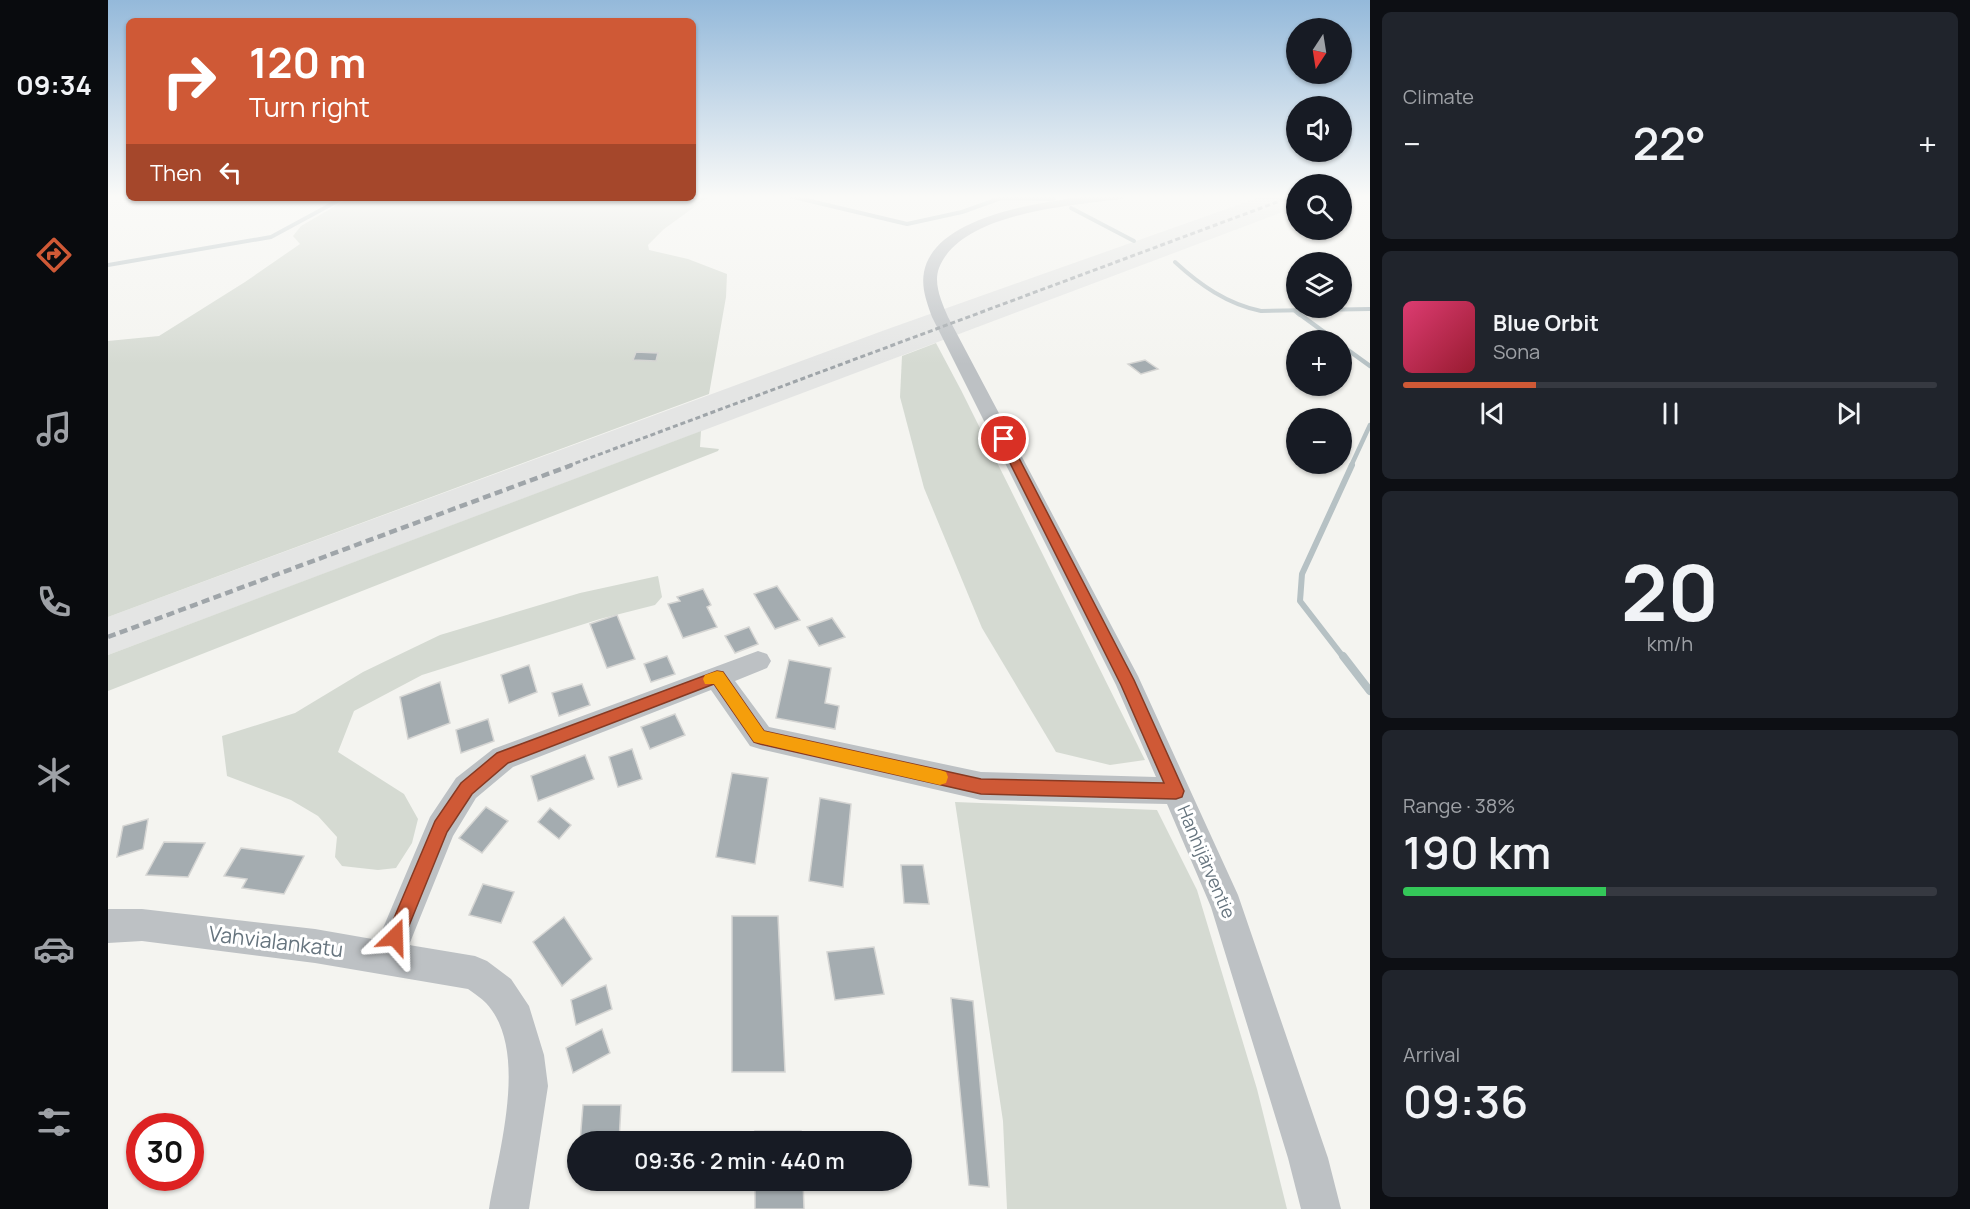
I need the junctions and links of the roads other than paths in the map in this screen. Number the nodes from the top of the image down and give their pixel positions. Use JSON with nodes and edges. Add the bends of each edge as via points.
{"nodes":[{"id":1,"x":942,"y":251,"type":"edge"},
{"id":2,"x":758,"y":661,"type":"dead end"},
{"id":3,"x":717,"y":677,"type":"junction"},
{"id":4,"x":1176,"y":791,"type":"junction"},
{"id":5,"x":108,"y":926,"type":"edge"},
{"id":6,"x":387,"y":958,"type":"junction"},
{"id":7,"x":509,"y":1209,"type":"edge"},
{"id":8,"x":1321,"y":1209,"type":"edge"}],
"edges":[{"from":1,"to":4,"type":"street","name":"Hanhijärventie","via":[[932,268],[931,294],[939,317],[1129,684]]},
{"from":2,"to":3,"type":"street"},
{"from":3,"to":4,"type":"street","via":[[760,737],[981,786]]},
{"from":3,"to":6,"type":"street","via":[[503,758],[466,788],[441,827]]},
{"from":4,"to":8,"type":"street","name":"Hanhijärventie","via":[[1227,906]]},
{"from":5,"to":6,"type":"street","name":"Vahvialankatu","via":[[142,926]]},
{"from":6,"to":7,"type":"street","name":"Vahvialankatu","via":[[475,973],[499,991],[516,1019],[529,1086]]}]}
